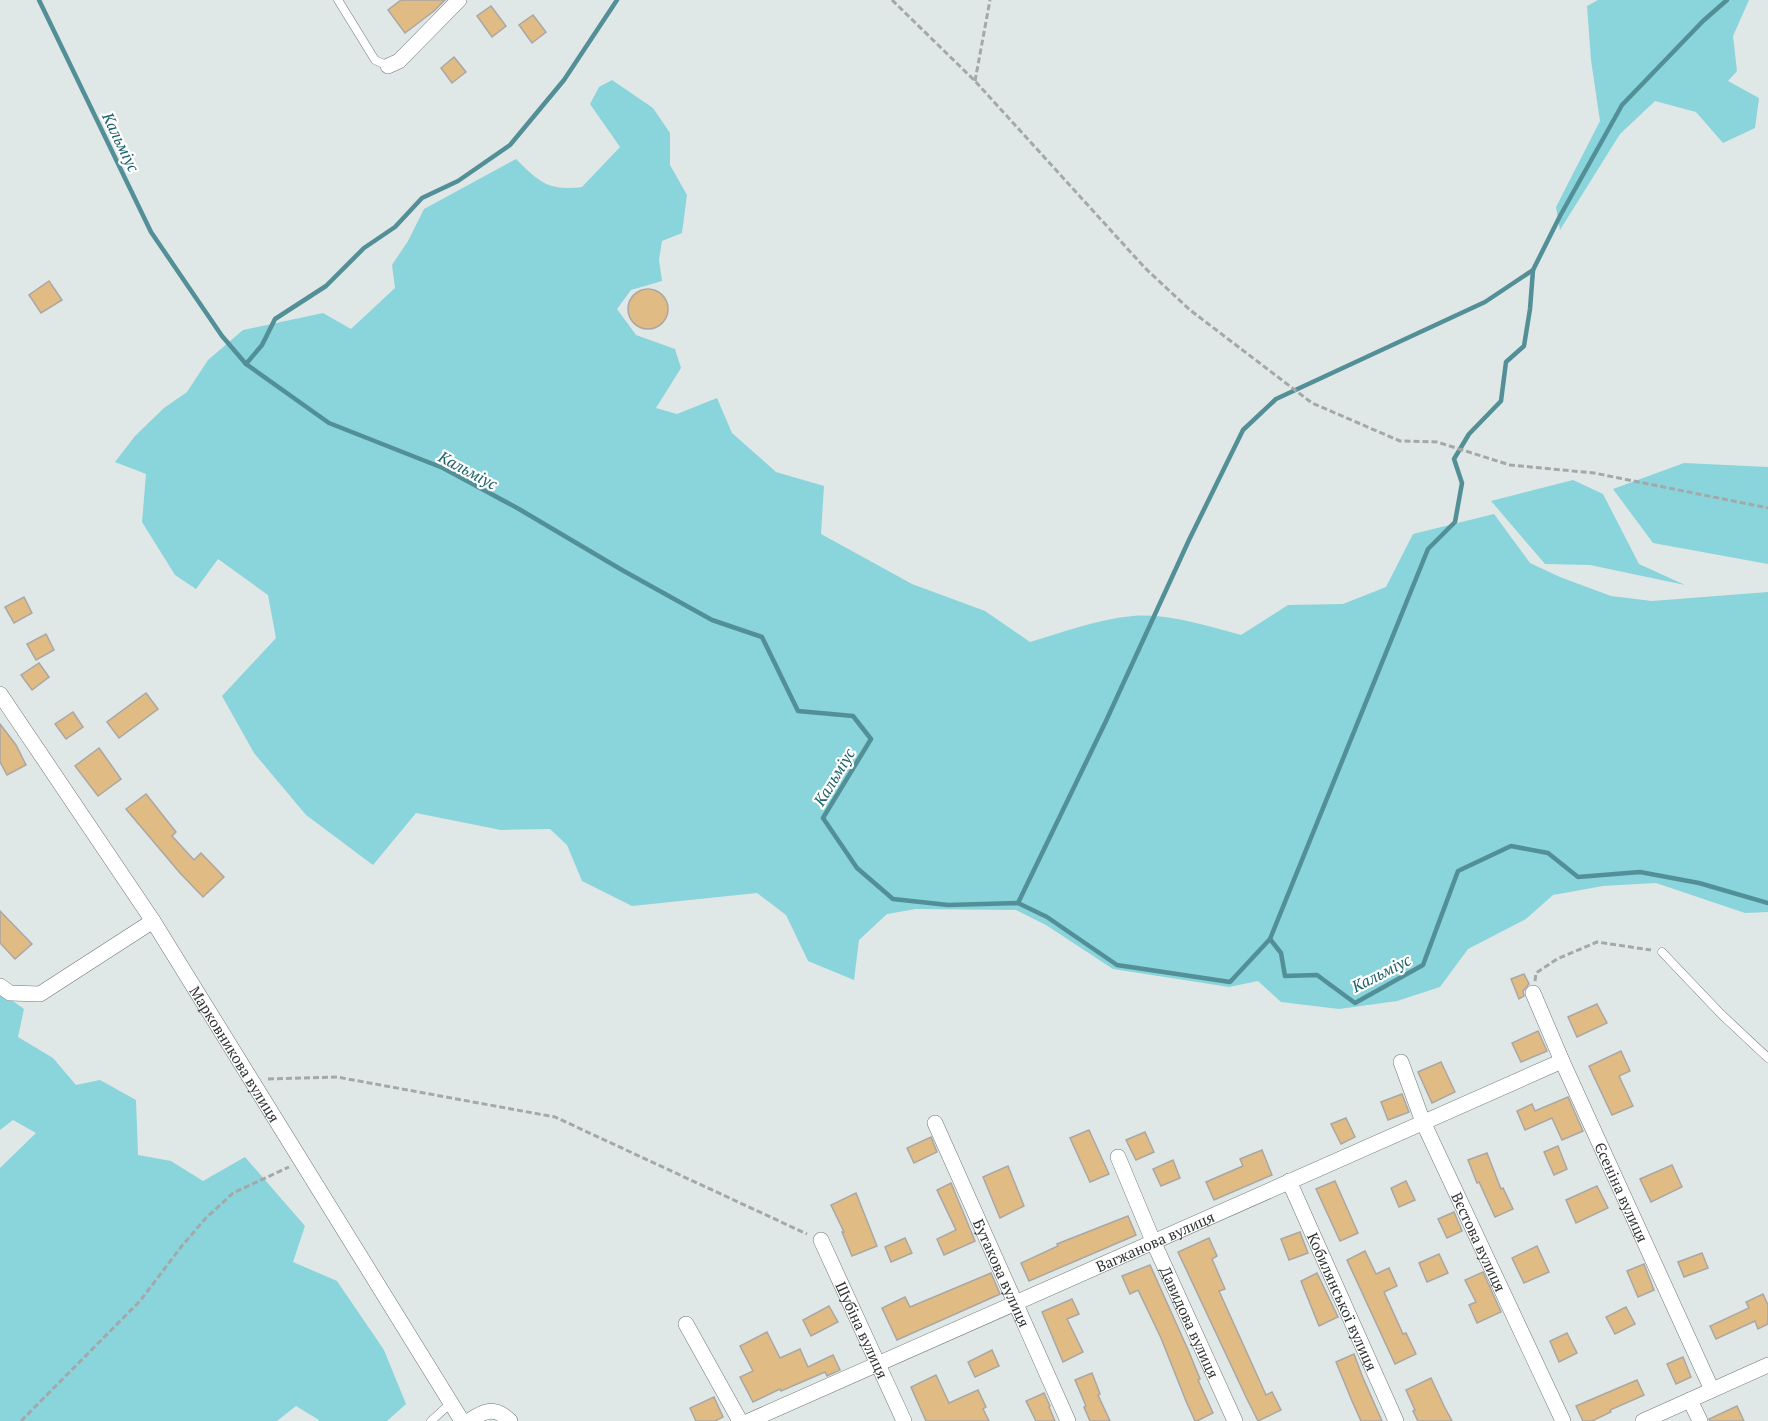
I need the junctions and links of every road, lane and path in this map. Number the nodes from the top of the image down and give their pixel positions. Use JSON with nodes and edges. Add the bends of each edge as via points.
{"nodes":[{"id":1,"x":338,"y":0,"type":"edge"},
{"id":2,"x":459,"y":0,"type":"edge"},
{"id":3,"x":891,"y":0,"type":"edge"},
{"id":4,"x":990,"y":0,"type":"edge"},
{"id":5,"x":388,"y":66,"type":"joint"},
{"id":6,"x":975,"y":81,"type":"junction"},
{"id":7,"x":1768,"y":508,"type":"edge"},
{"id":8,"x":0,"y":694,"type":"edge"},
{"id":9,"x":153,"y":921,"type":"junction"},
{"id":10,"x":1662,"y":952,"type":"joint"},
{"id":11,"x":0,"y":986,"type":"edge"},
{"id":12,"x":1533,"y":993,"type":"joint"},
{"id":13,"x":1768,"y":1058,"type":"edge"},
{"id":14,"x":1562,"y":1061,"type":"junction"},
{"id":15,"x":1401,"y":1062,"type":"dead end"},
{"id":16,"x":251,"y":1079,"type":"junction"},
{"id":17,"x":1423,"y":1122,"type":"junction"},
{"id":18,"x":935,"y":1123,"type":"dead end"},
{"id":19,"x":1118,"y":1157,"type":"dead end"},
{"id":20,"x":302,"y":1162,"type":"junction"},
{"id":21,"x":1289,"y":1181,"type":"junction"},
{"id":22,"x":821,"y":1240,"type":"joint"},
{"id":23,"x":1153,"y":1241,"type":"junction"},
{"id":24,"x":1014,"y":1304,"type":"junction"},
{"id":25,"x":686,"y":1324,"type":"dead end"},
{"id":26,"x":877,"y":1363,"type":"junction"},
{"id":27,"x":1768,"y":1365,"type":"edge"},
{"id":28,"x":1712,"y":1390,"type":"junction"},
{"id":29,"x":1690,"y":1400,"type":"junction"},
{"id":30,"x":451,"y":1403,"type":"junction"},
{"id":31,"x":21,"y":1421,"type":"edge"},
{"id":32,"x":431,"y":1421,"type":"edge"},
{"id":33,"x":462,"y":1421,"type":"edge"},
{"id":34,"x":469,"y":1421,"type":"edge"},
{"id":35,"x":510,"y":1421,"type":"edge"},
{"id":36,"x":740,"y":1421,"type":"edge"},
{"id":37,"x":749,"y":1421,"type":"edge"},
{"id":38,"x":904,"y":1421,"type":"edge"},
{"id":39,"x":1068,"y":1421,"type":"edge"},
{"id":40,"x":1235,"y":1421,"type":"edge"},
{"id":41,"x":1396,"y":1421,"type":"edge"},
{"id":42,"x":1563,"y":1421,"type":"edge"},
{"id":43,"x":1643,"y":1421,"type":"edge"},
{"id":44,"x":1700,"y":1421,"type":"edge"}],
"edges":[{"from":1,"to":5,"type":"lane","via":[[375,60]]},
{"from":2,"to":5,"type":"street","via":[[399,61]]},
{"from":3,"to":6,"type":"path"},
{"from":4,"to":6,"type":"path"},
{"from":6,"to":7,"type":"path","via":[[1145,268],[1190,310],[1312,403],[1400,441],[1437,442],[1510,465],[1594,473]]},
{"from":8,"to":9,"type":"street","name":"Марковникова вулиця"},
{"from":9,"to":11,"type":"street","via":[[40,994],[10,993]]},
{"from":9,"to":16,"type":"street","name":"Марковникова вулиця"},
{"from":10,"to":12,"type":"path","via":[[1597,942],[1536,973]]},
{"from":10,"to":13,"type":"lane"},
{"from":12,"to":14,"type":"street","name":"Єсеніна вулиця"},
{"from":14,"to":17,"type":"street","name":"Вагжанова вулиця"},
{"from":14,"to":28,"type":"street","name":"Єсеніна вулиця"},
{"from":15,"to":17,"type":"street","name":"Вєстова вулиця"},
{"from":16,"to":20,"type":"street","name":"Марковникова вулиця"},
{"from":16,"to":22,"type":"path","via":[[337,1077],[555,1117]]},
{"from":17,"to":21,"type":"street","name":"Вагжанова вулиця"},
{"from":17,"to":42,"type":"street","name":"Вєстова вулиця"},
{"from":18,"to":24,"type":"street","name":"Бутакова вулиця"},
{"from":19,"to":23,"type":"street","name":"Давидова вулиця"},
{"from":20,"to":30,"type":"street","name":"Марковникова вулиця"},
{"from":20,"to":31,"type":"path","via":[[233,1193],[205,1219],[140,1301]]},
{"from":21,"to":23,"type":"street","name":"Вагжанова вулиця"},
{"from":21,"to":41,"type":"street","name":"Кобилянської вулиця"},
{"from":22,"to":26,"type":"street","name":"Шубіна вулиця"},
{"from":23,"to":24,"type":"street","name":"Вагжанова вулиця"},
{"from":23,"to":40,"type":"street","name":"Давидова вулиця"},
{"from":24,"to":26,"type":"street","name":"Вагжанова вулиця"},
{"from":24,"to":39,"type":"street","name":"Бутакова вулиця"},
{"from":25,"to":36,"type":"street"},
{"from":26,"to":37,"type":"street","name":"Вагжанова вулиця"},
{"from":26,"to":38,"type":"street","name":"Шубіна вулиця"},
{"from":27,"to":28,"type":"street"},
{"from":28,"to":29,"type":"street"},
{"from":29,"to":43,"type":"street"},
{"from":29,"to":44,"type":"street"},
{"from":30,"to":32,"type":"lane"},
{"from":30,"to":33,"type":"street","name":"Марковникова вулиця"},
{"from":34,"to":35,"type":"street","via":[[491,1410]]}]}
